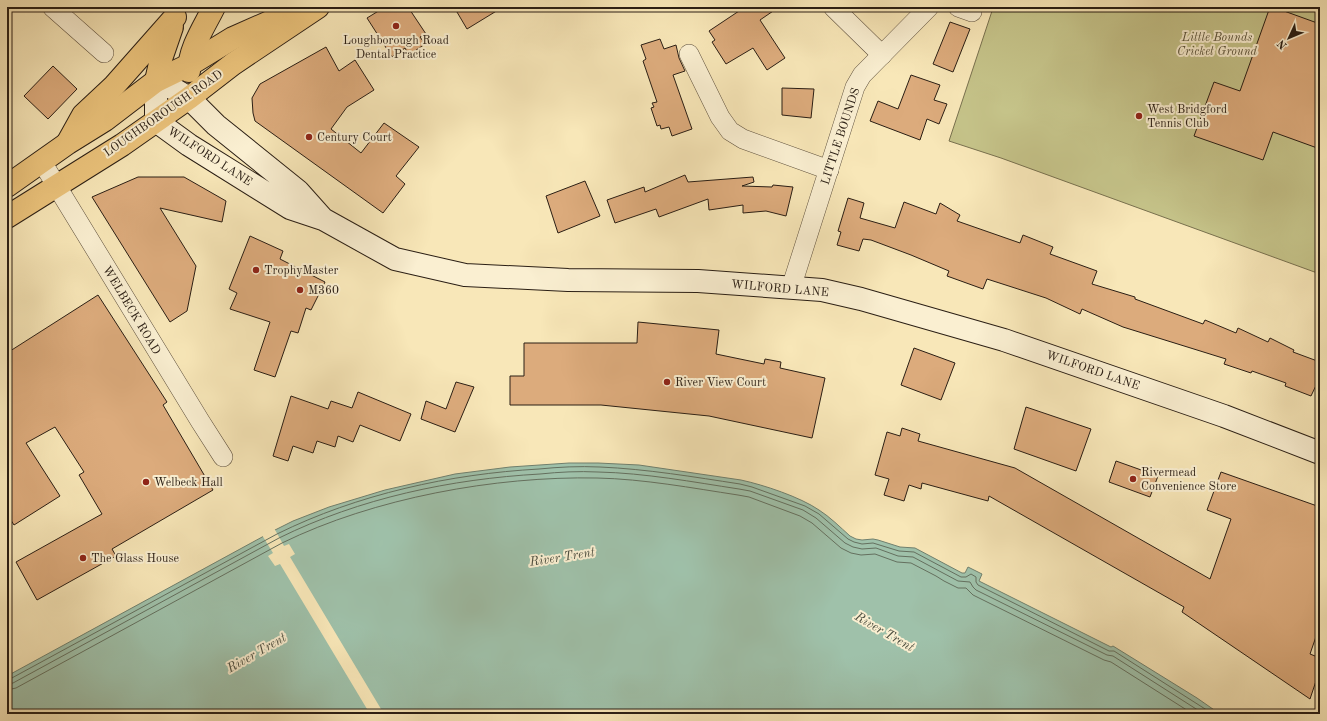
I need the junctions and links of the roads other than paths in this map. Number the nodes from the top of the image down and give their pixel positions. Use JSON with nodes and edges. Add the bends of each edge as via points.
{"nodes":[{"id":1,"x":52,"y":7,"type":"edge"},
{"id":2,"x":214,"y":7,"type":"edge"},
{"id":3,"x":302,"y":7,"type":"edge"},
{"id":4,"x":318,"y":7,"type":"edge"},
{"id":5,"x":833,"y":7,"type":"edge"},
{"id":6,"x":929,"y":7,"type":"edge"},
{"id":7,"x":179,"y":12,"type":"edge"},
{"id":8,"x":104,"y":53,"type":"dead end"},
{"id":9,"x":689,"y":54,"type":"dead end"},
{"id":10,"x":882,"y":55,"type":"junction"},
{"id":11,"x":188,"y":64,"type":"junction"},
{"id":12,"x":156,"y":81,"type":"junction"},
{"id":13,"x":188,"y":98,"type":"junction"},
{"id":14,"x":156,"y":121,"type":"junction"},
{"id":15,"x":68,"y":143,"type":"junction"},
{"id":16,"x":42,"y":162,"type":"junction"},
{"id":17,"x":829,"y":170,"type":"junction"},
{"id":18,"x":7,"y":186,"type":"edge"},
{"id":19,"x":56,"y":186,"type":"junction"},
{"id":20,"x":7,"y":217,"type":"edge"},
{"id":21,"x":323,"y":219,"type":"junction"},
{"id":22,"x":791,"y":288,"type":"junction"},
{"id":23,"x":1320,"y":453,"type":"edge"},
{"id":24,"x":223,"y":457,"type":"dead end"}],
"edges":[{"from":1,"to":8,"type":"street"},
{"from":2,"to":11,"type":"main road","via":[[196,41]]},
{"from":3,"to":11,"type":"main road","name":"LOUGHBOROUGH ROAD","via":[[233,38]]},
{"from":4,"to":13,"type":"main road","name":"LOUGHBOROUGH ROAD","via":[[233,64]]},
{"from":5,"to":10,"type":"street"},
{"from":6,"to":10,"type":"street","name":"LITTLE BOUNDS"},
{"from":7,"to":12,"type":"main road","via":[[161,59]]},
{"from":7,"to":15,"type":"main road","name":"LOUGHBOROUGH ROAD","via":[[114,86],[83,115]]},
{"from":9,"to":17,"type":"street","via":[[720,117],[730,131],[743,139]]},
{"from":10,"to":17,"type":"street","name":"LITTLE BOUNDS","via":[[862,75],[855,88]]},
{"from":11,"to":12,"type":"main road","name":"LOUGHBOROUGH ROAD"},
{"from":11,"to":13,"type":"main road"},
{"from":12,"to":13,"type":"main road","name":"WILFORD LANE"},
{"from":12,"to":14,"type":"main road","name":"WILFORD LANE"},
{"from":12,"to":15,"type":"main road","name":"LOUGHBOROUGH ROAD","via":[[105,120]]},
{"from":13,"to":14,"type":"main road","name":"LOUGHBOROUGH ROAD"},
{"from":13,"to":21,"type":"main road","name":"WILFORD LANE","via":[[216,125],[298,190]]},
{"from":14,"to":19,"type":"main road","name":"LOUGHBOROUGH ROAD"},
{"from":14,"to":21,"type":"main road","name":"WILFORD LANE","via":[[189,145],[290,208]]},
{"from":15,"to":16,"type":"main road","name":"LOUGHBOROUGH ROAD"},
{"from":16,"to":18,"type":"main road","name":"LOUGHBOROUGH ROAD"},
{"from":16,"to":19,"type":"street","name":"WELBECK ROAD"},
{"from":17,"to":22,"type":"street","name":"LITTLE BOUNDS"},
{"from":19,"to":20,"type":"main road","name":"LOUGHBOROUGH ROAD"},
{"from":19,"to":24,"type":"street","name":"WELBECK ROAD"},
{"from":21,"to":22,"type":"main road","name":"WILFORD LANE","via":[[395,259],[465,275],[568,280],[698,281]]},
{"from":22,"to":23,"type":"main road","name":"WILFORD LANE","via":[[822,290],[861,299],[1004,340],[1224,416]]}]}
